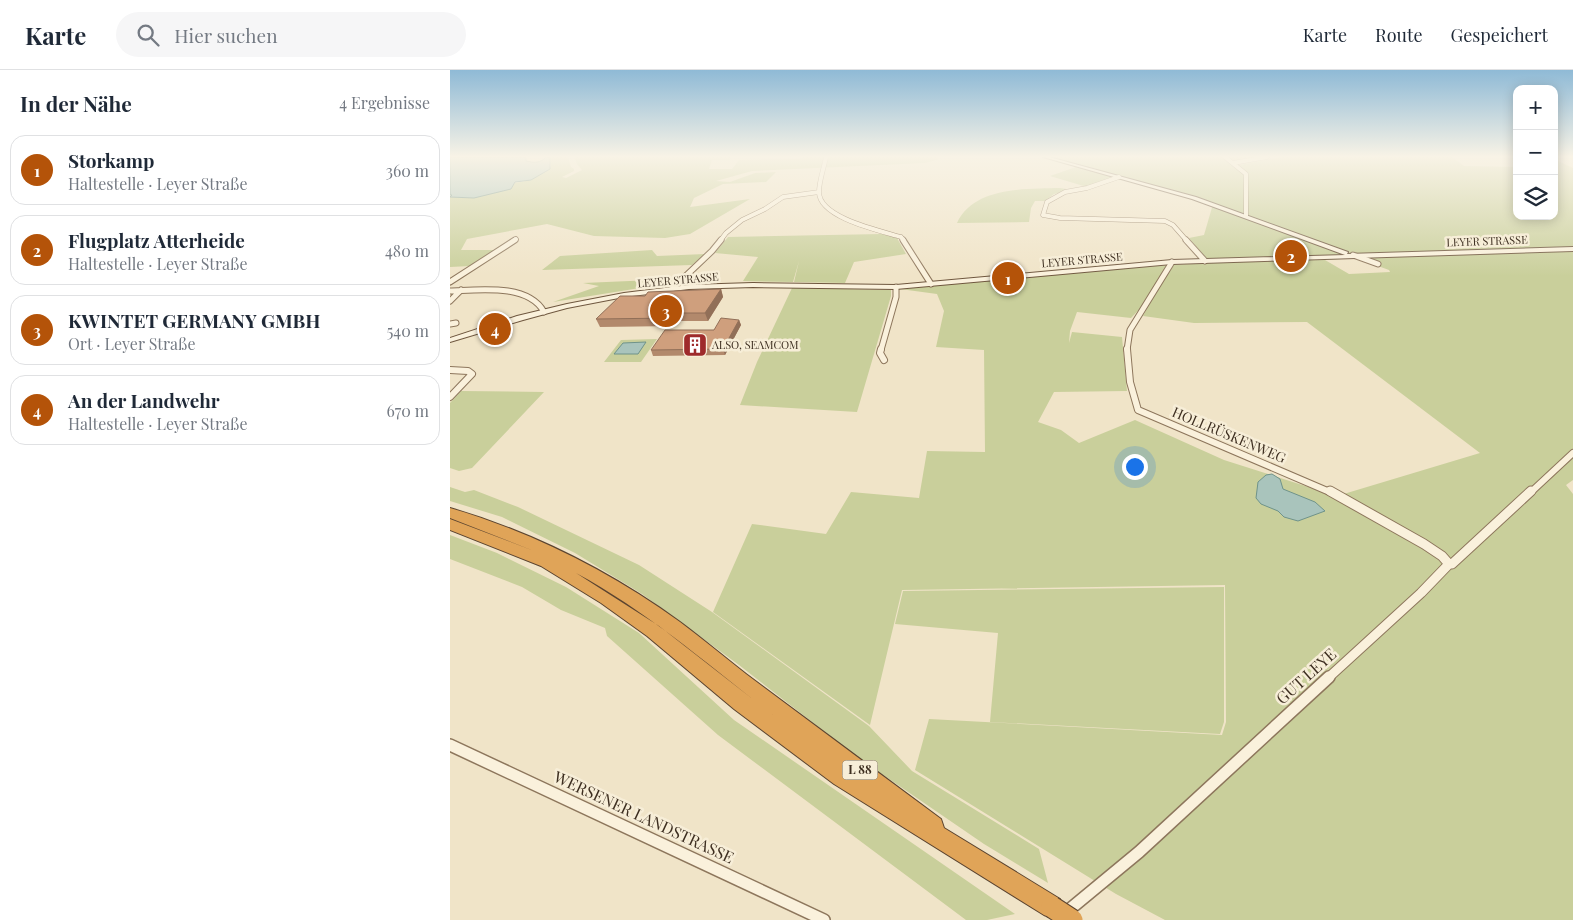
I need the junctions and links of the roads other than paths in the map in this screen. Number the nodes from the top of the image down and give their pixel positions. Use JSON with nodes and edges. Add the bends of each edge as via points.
{"nodes":[{"id":1,"x":785,"y":197,"type":"edge"},
{"id":2,"x":820,"y":197,"type":"edge"},
{"id":3,"x":1056,"y":197,"type":"edge"},
{"id":4,"x":1189,"y":197,"type":"edge"},
{"id":5,"x":1246,"y":197,"type":"edge"},
{"id":6,"x":1246,"y":216,"type":"junction"},
{"id":7,"x":516,"y":239,"type":"dead end"},
{"id":8,"x":1573,"y":249,"type":"edge"},
{"id":9,"x":1355,"y":256,"type":"junction"},
{"id":10,"x":1205,"y":261,"type":"junction"},
{"id":11,"x":1172,"y":262,"type":"junction"},
{"id":12,"x":450,"y":282,"type":"edge"},
{"id":13,"x":931,"y":284,"type":"junction"},
{"id":14,"x":896,"y":287,"type":"junction"},
{"id":15,"x":672,"y":289,"type":"junction"},
{"id":16,"x":462,"y":290,"type":"junction"},
{"id":17,"x":450,"y":291,"type":"edge"},
{"id":18,"x":450,"y":301,"type":"edge"},
{"id":19,"x":544,"y":312,"type":"junction"},
{"id":20,"x":450,"y":340,"type":"edge"},
{"id":21,"x":884,"y":360,"type":"dead end"},
{"id":22,"x":450,"y":370,"type":"edge"},
{"id":23,"x":450,"y":398,"type":"edge"},
{"id":24,"x":1573,"y":453,"type":"edge"},
{"id":25,"x":450,"y":513,"type":"edge"},
{"id":26,"x":450,"y":524,"type":"edge"},
{"id":27,"x":1449,"y":564,"type":"junction"},
{"id":28,"x":450,"y":745,"type":"edge"},
{"id":29,"x":993,"y":869,"type":"junction"},
{"id":30,"x":1054,"y":913,"type":"edge"},
{"id":31,"x":824,"y":920,"type":"edge"},
{"id":32,"x":1072,"y":920,"type":"edge"}],
"edges":[{"from":1,"to":15,"type":"street","via":[[742,220],[726,233]]},
{"from":2,"to":13,"type":"street","via":[[841,218],[901,237]]},
{"from":3,"to":10,"type":"street","via":[[1047,202],[1043,215],[1164,221],[1173,225]]},
{"from":4,"to":6,"type":"street"},
{"from":5,"to":6,"type":"street"},
{"from":6,"to":9,"type":"street"},
{"from":7,"to":12,"type":"street"},
{"from":8,"to":9,"type":"street","name":"LEYER STRASSE"},
{"from":9,"to":10,"type":"street","name":"LEYER STRASSE"},
{"from":10,"to":11,"type":"street","name":"LEYER STRASSE"},
{"from":11,"to":13,"type":"street","name":"LEYER STRASSE"},
{"from":11,"to":27,"type":"street","name":"HOLLRÜSKENWEG","via":[[1126,340],[1138,410],[1327,490],[1424,544]]},
{"from":13,"to":14,"type":"street","name":"LEYER STRASSE"},
{"from":14,"to":15,"type":"street","name":"LEYER STRASSE","via":[[753,285]]},
{"from":14,"to":21,"type":"street","via":[[880,353]]},
{"from":15,"to":19,"type":"street","name":"LEYER STRASSE","via":[[624,295]]},
{"from":16,"to":17,"type":"street"},
{"from":16,"to":18,"type":"street"},
{"from":16,"to":19,"type":"street","via":[[511,292],[540,303]]},
{"from":19,"to":20,"type":"street","name":"LEYER STRASSE"},
{"from":22,"to":23,"type":"street","via":[[472,374]]},
{"from":24,"to":27,"type":"street","name":"GUT LEYE"},
{"from":25,"to":29,"type":"highway","number":"L 88","via":[[488,525],[558,555],[626,595],[667,622]]},
{"from":26,"to":29,"type":"highway","number":"L 88","via":[[546,562],[607,599],[841,777]]},
{"from":27,"to":30,"type":"street","name":"GUT LEYE","via":[[1139,852]]},
{"from":28,"to":31,"type":"street","name":"WERSENER LANDSTRASSE"},
{"from":29,"to":30,"type":"highway","number":"L 88"},
{"from":30,"to":32,"type":"highway","number":"L 88","bridge":true}]}
